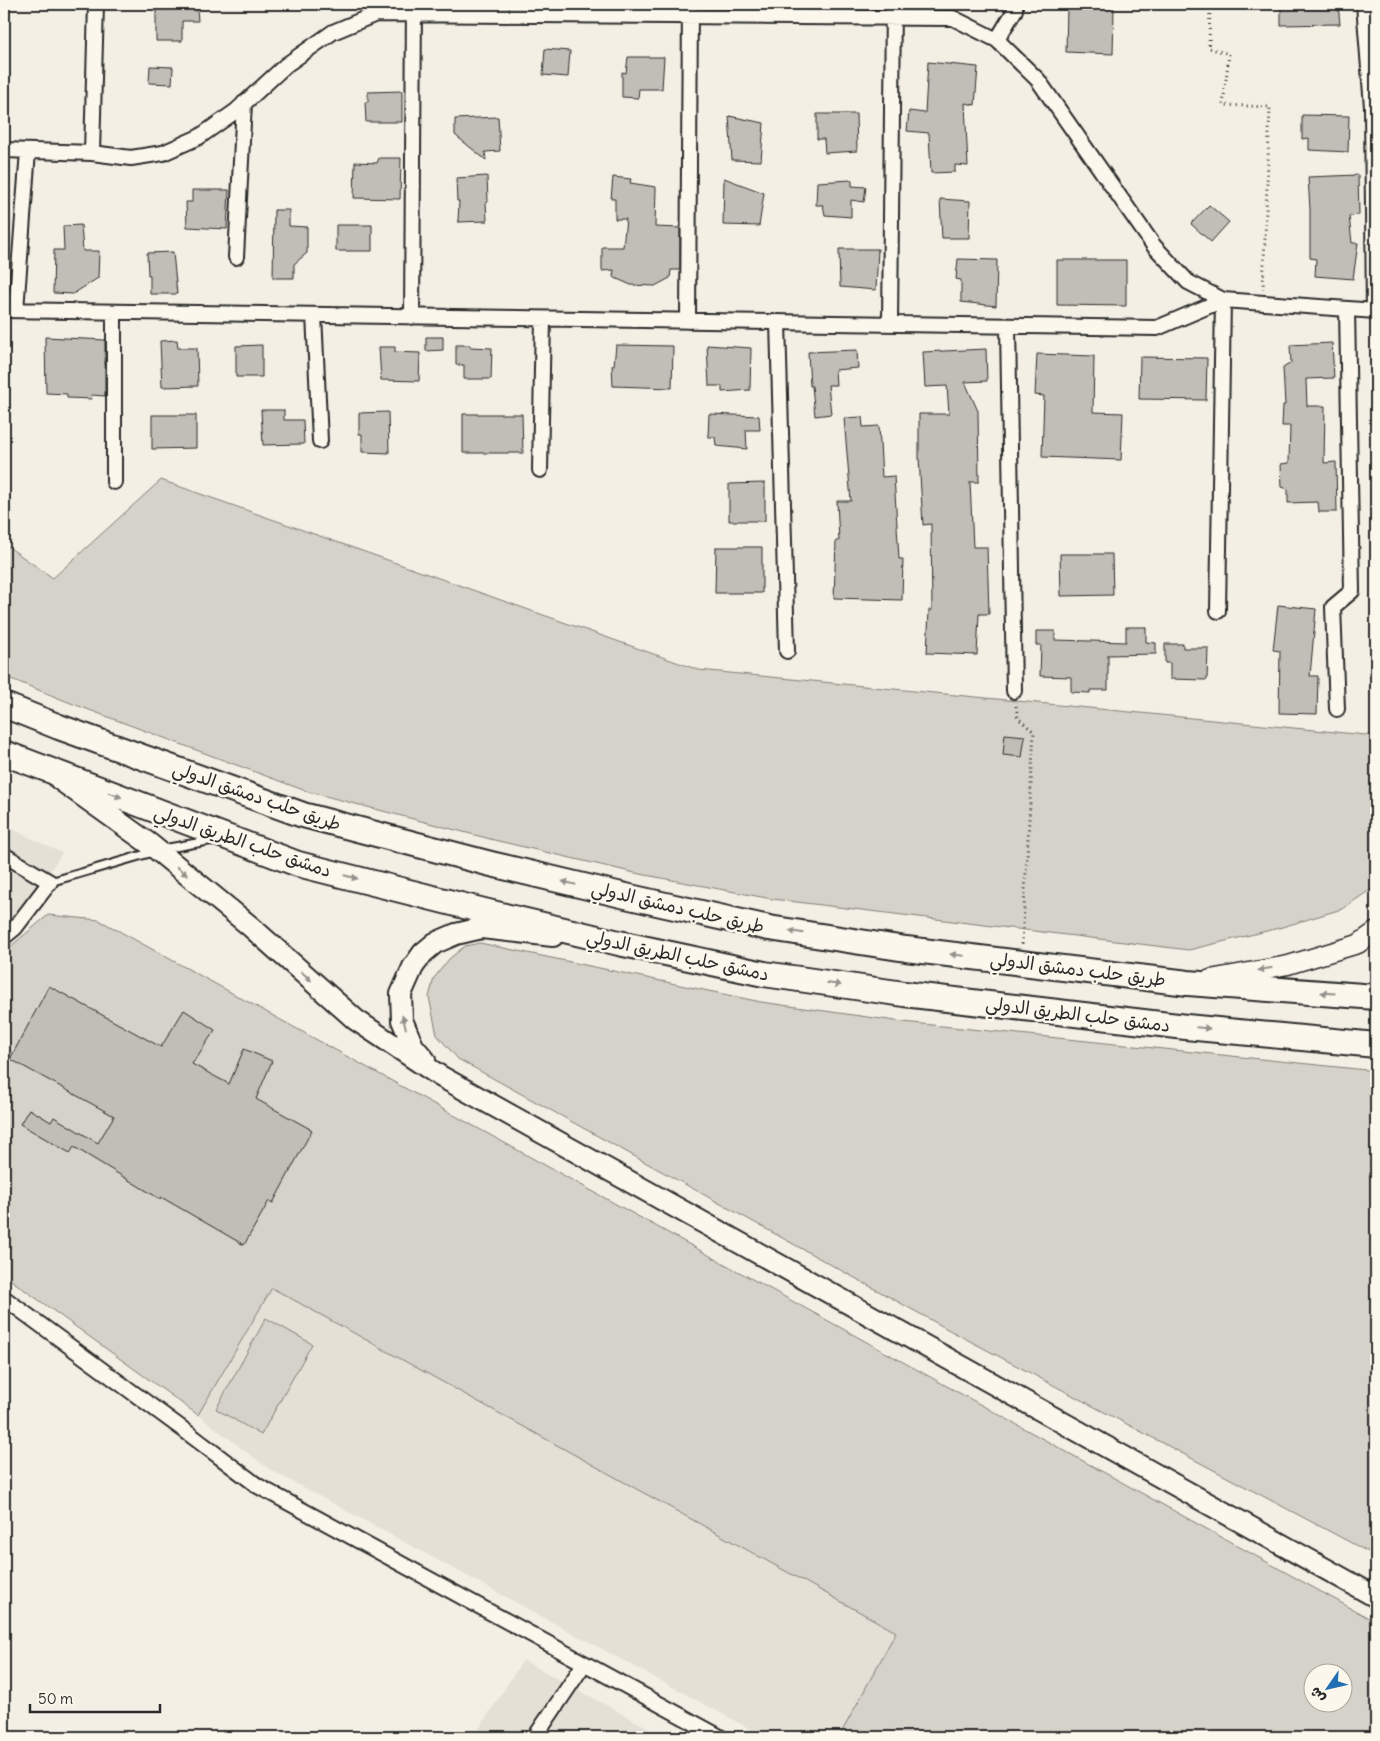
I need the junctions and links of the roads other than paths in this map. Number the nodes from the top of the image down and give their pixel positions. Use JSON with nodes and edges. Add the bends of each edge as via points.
{"nodes":[{"id":1,"x":96,"y":4,"type":"edge"},
{"id":2,"x":893,"y":4,"type":"edge"},
{"id":3,"x":1015,"y":4,"type":"edge"},
{"id":4,"x":1364,"y":4,"type":"edge"},
{"id":5,"x":414,"y":9,"type":"edge"},
{"id":6,"x":690,"y":10,"type":"edge"},
{"id":7,"x":893,"y":18,"type":"junction"},
{"id":8,"x":997,"y":40,"type":"junction"},
{"id":9,"x":244,"y":103,"type":"junction"},
{"id":10,"x":4,"y":150,"type":"edge"},
{"id":11,"x":28,"y":151,"type":"junction"},
{"id":12,"x":92,"y":153,"type":"junction"},
{"id":13,"x":236,"y":257,"type":"dead end"},
{"id":14,"x":1224,"y":300,"type":"junction"},
{"id":15,"x":1347,"y":309,"type":"junction"},
{"id":16,"x":10,"y":310,"type":"edge"},
{"id":17,"x":1375,"y":311,"type":"edge"},
{"id":18,"x":114,"y":312,"type":"junction"},
{"id":19,"x":314,"y":315,"type":"junction"},
{"id":20,"x":412,"y":316,"type":"junction"},
{"id":21,"x":543,"y":319,"type":"junction"},
{"id":22,"x":688,"y":321,"type":"junction"},
{"id":23,"x":778,"y":322,"type":"junction"},
{"id":24,"x":890,"y":324,"type":"junction"},
{"id":25,"x":1008,"y":326,"type":"junction"},
{"id":26,"x":320,"y":441,"type":"dead end"},
{"id":27,"x":540,"y":470,"type":"dead end"},
{"id":28,"x":114,"y":482,"type":"dead end"},
{"id":29,"x":1218,"y":611,"type":"dead end"},
{"id":30,"x":787,"y":651,"type":"dead end"},
{"id":31,"x":1014,"y":691,"type":"road end"},
{"id":32,"x":4,"y":705,"type":"edge"},
{"id":33,"x":1337,"y":709,"type":"dead end"},
{"id":34,"x":4,"y":753,"type":"edge"},
{"id":35,"x":45,"y":769,"type":"junction"},
{"id":36,"x":228,"y":837,"type":"junction"},
{"id":37,"x":158,"y":850,"type":"junction"},
{"id":38,"x":4,"y":855,"type":"edge"},
{"id":39,"x":50,"y":882,"type":"junction"},
{"id":40,"x":1376,"y":932,"type":"edge"},
{"id":41,"x":4,"y":937,"type":"edge"},
{"id":42,"x":619,"y":943,"type":"junction"},
{"id":43,"x":1188,"y":983,"type":"junction"},
{"id":44,"x":1376,"y":997,"type":"edge"},
{"id":45,"x":1376,"y":1045,"type":"edge"},
{"id":46,"x":440,"y":1076,"type":"junction"},
{"id":47,"x":4,"y":1298,"type":"edge"},
{"id":48,"x":1376,"y":1597,"type":"edge"},
{"id":49,"x":584,"y":1664,"type":"junction"},
{"id":50,"x":535,"y":1737,"type":"edge"},
{"id":51,"x":720,"y":1737,"type":"edge"}],
"edges":[{"from":1,"to":12,"type":"street"},
{"from":2,"to":7,"type":"street"},
{"from":3,"to":8,"type":"street","via":[[1015,10]]},
{"from":4,"to":17,"type":"street","via":[[1372,107]]},
{"from":5,"to":6,"type":"street"},
{"from":5,"to":9,"type":"street","via":[[376,14],[333,32],[286,65]]},
{"from":5,"to":20,"type":"street"},
{"from":6,"to":7,"type":"street"},
{"from":6,"to":22,"type":"street"},
{"from":7,"to":8,"type":"street","via":[[953,18]]},
{"from":7,"to":24,"type":"street"},
{"from":8,"to":14,"type":"street","via":[[1038,80],[1154,246],[1188,282]]},
{"from":9,"to":12,"type":"street","via":[[199,137],[163,153],[131,158]]},
{"from":9,"to":13,"type":"street"},
{"from":10,"to":11,"type":"street"},
{"from":11,"to":12,"type":"street"},
{"from":11,"to":16,"type":"street"},
{"from":14,"to":15,"type":"street"},
{"from":14,"to":25,"type":"street","via":[[1157,328]]},
{"from":14,"to":29,"type":"street"},
{"from":15,"to":17,"type":"street"},
{"from":15,"to":33,"type":"street","via":[[1352,591],[1333,607]]},
{"from":16,"to":18,"type":"street"},
{"from":18,"to":19,"type":"street"},
{"from":18,"to":28,"type":"street"},
{"from":19,"to":20,"type":"street"},
{"from":19,"to":26,"type":"street"},
{"from":20,"to":21,"type":"street"},
{"from":21,"to":22,"type":"street"},
{"from":21,"to":27,"type":"street"},
{"from":22,"to":23,"type":"street"},
{"from":23,"to":24,"type":"street"},
{"from":23,"to":30,"type":"street"},
{"from":24,"to":25,"type":"street"},
{"from":25,"to":31,"type":"street"},
{"from":43,"to":32,"type":"highway","name":"طريق حلب دمشق الدولي","one_way":true,"via":[[906,949],[769,928],[630,897],[303,815]]},
{"from":34,"to":35,"type":"highway","name":"دمشق حلب الطريق الدولي"},
{"from":35,"to":36,"type":"highway","name":"دمشق حلب الطريق الدولي","one_way":true},
{"from":35,"to":37,"type":"main road"},
{"from":36,"to":37,"type":"lane"},
{"from":36,"to":42,"type":"highway","name":"دمشق حلب الطريق الدولي","one_way":true,"via":[[298,864]]},
{"from":37,"to":39,"type":"lane"},
{"from":37,"to":46,"type":"main road","one_way":true,"via":[[356,1020]]},
{"from":38,"to":39,"type":"street"},
{"from":39,"to":41,"type":"street","via":[[15,928]]},
{"from":40,"to":43,"type":"street","one_way":true,"via":[[1358,944],[1288,965]]},
{"from":42,"to":45,"type":"highway","name":"دمشق حلب الطريق الدولي","one_way":true,"via":[[764,974],[904,994],[1186,1027]]},
{"from":46,"to":42,"type":"main road","one_way":true,"via":[[413,1046],[402,1020],[401,994],[423,953],[435,943],[482,928]]},
{"from":44,"to":43,"type":"highway","name":"طريق حلب دمشق الدولي","one_way":true},
{"from":46,"to":48,"type":"main road"},
{"from":47,"to":49,"type":"street","via":[[258,1486]]},
{"from":49,"to":50,"type":"street"},
{"from":49,"to":51,"type":"street"}]}
